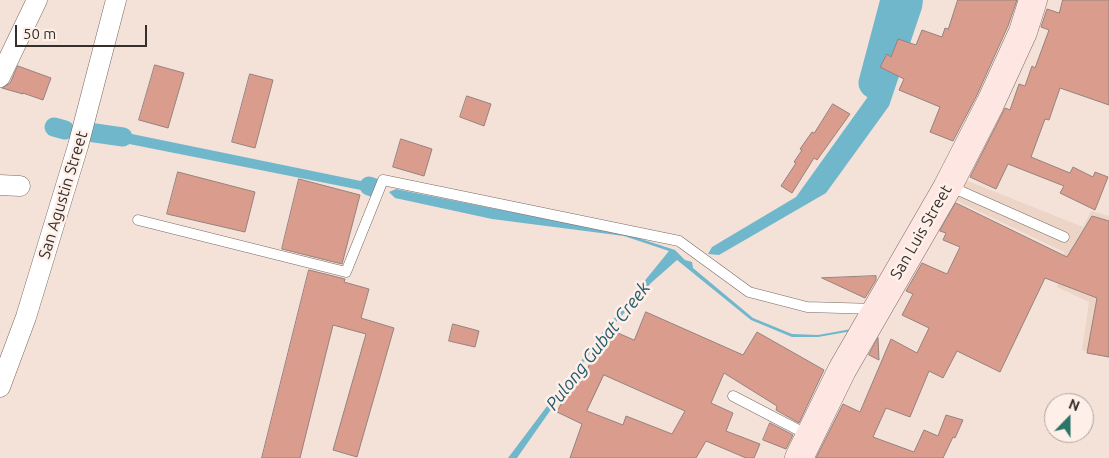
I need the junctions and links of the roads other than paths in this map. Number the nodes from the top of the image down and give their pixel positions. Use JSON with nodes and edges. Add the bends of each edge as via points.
{"nodes":[{"id":1,"x":37,"y":0,"type":"edge"},
{"id":2,"x":116,"y":0,"type":"edge"},
{"id":3,"x":1033,"y":0,"type":"edge"},
{"id":4,"x":0,"y":76,"type":"edge"},
{"id":5,"x":0,"y":185,"type":"edge"},
{"id":6,"x":20,"y":186,"type":"dead end"},
{"id":7,"x":948,"y":186,"type":"junction"},
{"id":8,"x":138,"y":220,"type":"dead end"},
{"id":9,"x":1064,"y":237,"type":"dead end"},
{"id":10,"x":877,"y":309,"type":"junction"},
{"id":11,"x":0,"y":387,"type":"edge"},
{"id":12,"x":733,"y":396,"type":"dead end"},
{"id":13,"x":804,"y":447,"type":"edge"}],
"edges":[{"from":1,"to":4,"type":"street"},
{"from":2,"to":11,"type":"street","name":"San Agustin Street","via":[[78,146],[26,317]]},
{"from":3,"to":7,"type":"street","name":"San Luis Street","via":[[1023,32]]},
{"from":5,"to":6,"type":"street"},
{"from":7,"to":9,"type":"lane"},
{"from":7,"to":10,"type":"street","name":"San Luis Street"},
{"from":8,"to":10,"type":"lane","via":[[346,272],[383,180],[679,241],[749,292],[807,307]]},
{"from":10,"to":13,"type":"street","name":"San Luis Street"},
{"from":12,"to":13,"type":"lane"}]}
